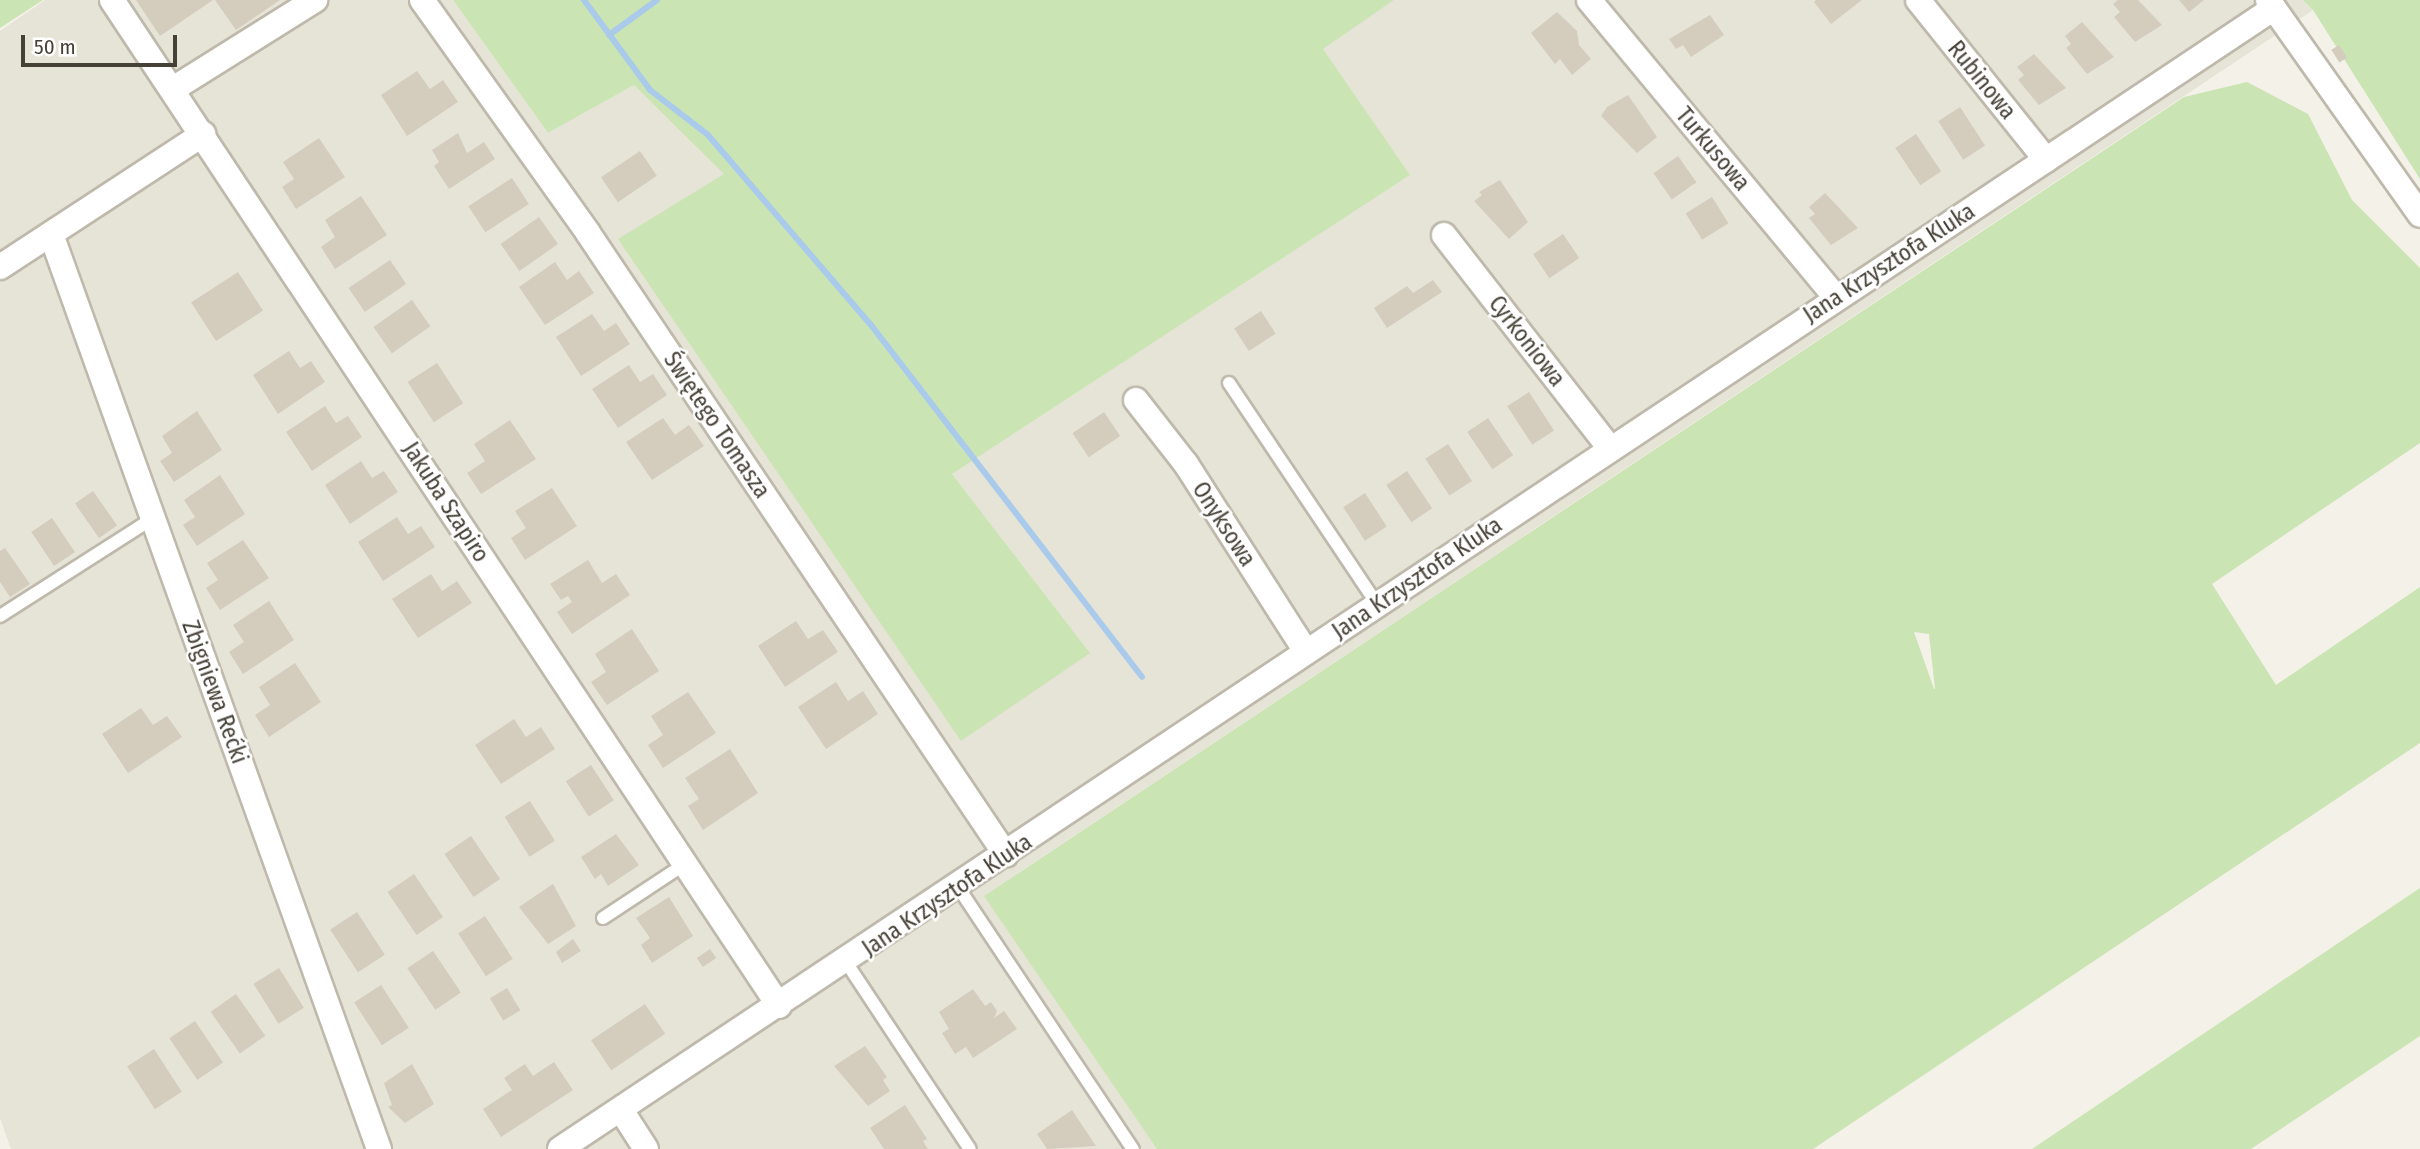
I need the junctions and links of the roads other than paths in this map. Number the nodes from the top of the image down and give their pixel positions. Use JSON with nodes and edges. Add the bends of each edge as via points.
{"nodes":[{"id":1,"x":112,"y":0,"type":"edge"},
{"id":2,"x":315,"y":0,"type":"edge"},
{"id":3,"x":422,"y":0,"type":"edge"},
{"id":4,"x":1589,"y":0,"type":"edge"},
{"id":5,"x":1918,"y":0,"type":"edge"},
{"id":6,"x":2271,"y":4,"type":"edge"},
{"id":7,"x":173,"y":89,"type":"junction"},
{"id":8,"x":203,"y":134,"type":"junction"},
{"id":9,"x":2046,"y":160,"type":"junction"},
{"id":10,"x":2420,"y":215,"type":"edge"},
{"id":11,"x":51,"y":234,"type":"junction"},
{"id":12,"x":1444,"y":235,"type":"dead end"},
{"id":13,"x":0,"y":267,"type":"edge"},
{"id":14,"x":1836,"y":298,"type":"junction"},
{"id":15,"x":1230,"y":383,"type":"dead end"},
{"id":16,"x":1136,"y":400,"type":"dead end"},
{"id":17,"x":1610,"y":448,"type":"junction"},
{"id":18,"x":153,"y":518,"type":"junction"},
{"id":19,"x":1377,"y":604,"type":"junction"},
{"id":20,"x":0,"y":616,"type":"edge"},
{"id":21,"x":1306,"y":652,"type":"junction"},
{"id":22,"x":1006,"y":855,"type":"junction"},
{"id":23,"x":685,"y":864,"type":"junction"},
{"id":24,"x":958,"y":887,"type":"junction"},
{"id":25,"x":603,"y":918,"type":"dead end"},
{"id":26,"x":846,"y":962,"type":"junction"},
{"id":27,"x":779,"y":1006,"type":"junction"},
{"id":28,"x":621,"y":1110,"type":"junction"},
{"id":29,"x":379,"y":1149,"type":"edge"},
{"id":30,"x":560,"y":1149,"type":"edge"},
{"id":31,"x":646,"y":1149,"type":"edge"},
{"id":32,"x":970,"y":1149,"type":"edge"},
{"id":33,"x":1133,"y":1149,"type":"edge"}],
"edges":[{"from":1,"to":7,"type":"street","name":"Jakuba Szapiro"},
{"from":2,"to":7,"type":"street"},
{"from":3,"to":22,"type":"street","name":"Świętego Tomasza","via":[[588,233]]},
{"from":4,"to":14,"type":"street","name":"Turkusowa"},
{"from":5,"to":9,"type":"street","name":"Rubinowa"},
{"from":6,"to":9,"type":"street","name":"Jana Krzysztofa Kluka"},
{"from":6,"to":10,"type":"street"},
{"from":7,"to":8,"type":"street","name":"Jakuba Szapiro"},
{"from":8,"to":11,"type":"street"},
{"from":8,"to":23,"type":"street","name":"Jakuba Szapiro"},
{"from":9,"to":14,"type":"street","name":"Jana Krzysztofa Kluka"},
{"from":11,"to":13,"type":"street"},
{"from":11,"to":18,"type":"street","name":"Zbigniewa Rećki"},
{"from":12,"to":17,"type":"street","name":"Cyrkoniowa"},
{"from":14,"to":17,"type":"street","name":"Jana Krzysztofa Kluka"},
{"from":15,"to":19,"type":"lane"},
{"from":16,"to":21,"type":"street","name":"Onyksowa","via":[[1186,464]]},
{"from":17,"to":19,"type":"street","name":"Jana Krzysztofa Kluka"},
{"from":18,"to":20,"type":"lane"},
{"from":18,"to":29,"type":"street","name":"Zbigniewa Rećki"},
{"from":19,"to":21,"type":"street","name":"Jana Krzysztofa Kluka"},
{"from":21,"to":22,"type":"street","name":"Jana Krzysztofa Kluka"},
{"from":22,"to":24,"type":"street","name":"Jana Krzysztofa Kluka"},
{"from":23,"to":25,"type":"lane"},
{"from":23,"to":27,"type":"street","name":"Jakuba Szapiro"},
{"from":24,"to":26,"type":"street","name":"Jana Krzysztofa Kluka"},
{"from":24,"to":33,"type":"lane"},
{"from":26,"to":27,"type":"street","name":"Jana Krzysztofa Kluka"},
{"from":26,"to":32,"type":"lane"},
{"from":27,"to":28,"type":"street","name":"Jana Krzysztofa Kluka"},
{"from":28,"to":30,"type":"street","name":"Jana Krzysztofa Kluka"},
{"from":28,"to":31,"type":"street"}]}
